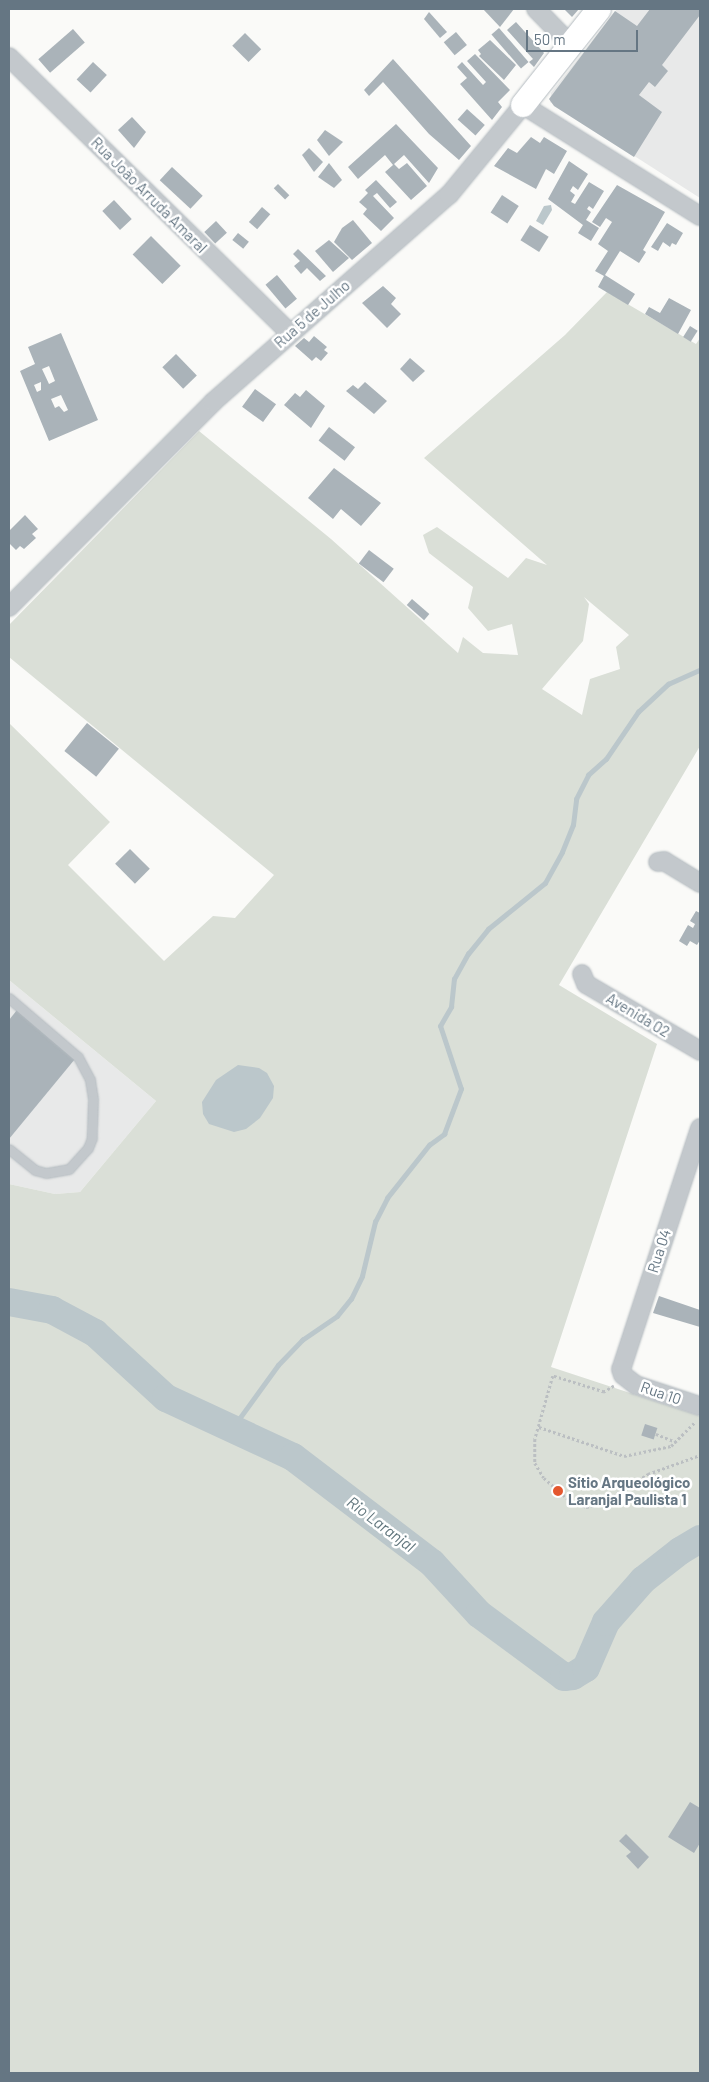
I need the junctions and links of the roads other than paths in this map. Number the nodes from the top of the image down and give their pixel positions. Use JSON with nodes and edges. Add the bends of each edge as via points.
{"nodes":[{"id":1,"x":536,"y":9,"type":"edge"},
{"id":2,"x":599,"y":9,"type":"edge"},
{"id":3,"x":570,"y":44,"type":"junction"},
{"id":4,"x":9,"y":57,"type":"edge"},
{"id":5,"x":523,"y":105,"type":"junction"},
{"id":6,"x":700,"y":216,"type":"edge"},
{"id":7,"x":290,"y":333,"type":"junction"},
{"id":8,"x":9,"y":606,"type":"edge"},
{"id":9,"x":658,"y":862,"type":"dead end"},
{"id":10,"x":700,"y":882,"type":"edge"},
{"id":11,"x":582,"y":974,"type":"dead end"},
{"id":12,"x":9,"y":998,"type":"edge"},
{"id":13,"x":700,"y":1051,"type":"edge"},
{"id":14,"x":700,"y":1128,"type":"edge"},
{"id":15,"x":9,"y":1149,"type":"edge"},
{"id":16,"x":623,"y":1375,"type":"joint"},
{"id":17,"x":699,"y":1412,"type":"edge"}],
"edges":[{"from":1,"to":3,"type":"street"},
{"from":2,"to":3,"type":"street","name":"Rua 5 de Julho"},
{"from":3,"to":5,"type":"street","name":"Rua 5 de Julho"},
{"from":4,"to":7,"type":"street","name":"Rua João Arruda Amaral"},
{"from":5,"to":6,"type":"street"},
{"from":5,"to":7,"type":"street","name":"Rua 5 de Julho","via":[[449,195]]},
{"from":7,"to":8,"type":"street","name":"Rua 5 de Julho","via":[[189,425]]},
{"from":9,"to":10,"type":"street","via":[[664,862]]},
{"from":11,"to":13,"type":"street","name":"Avenida 02","via":[[586,984]]},
{"from":12,"to":15,"type":"lane","via":[[78,1057],[90,1080],[93,1100],[92,1138],[88,1148],[69,1169],[46,1173],[35,1170]]},
{"from":14,"to":16,"type":"street","name":"Rua 04","via":[[622,1363]]},
{"from":16,"to":17,"type":"street","name":"Rua 10","via":[[636,1385]]}]}
